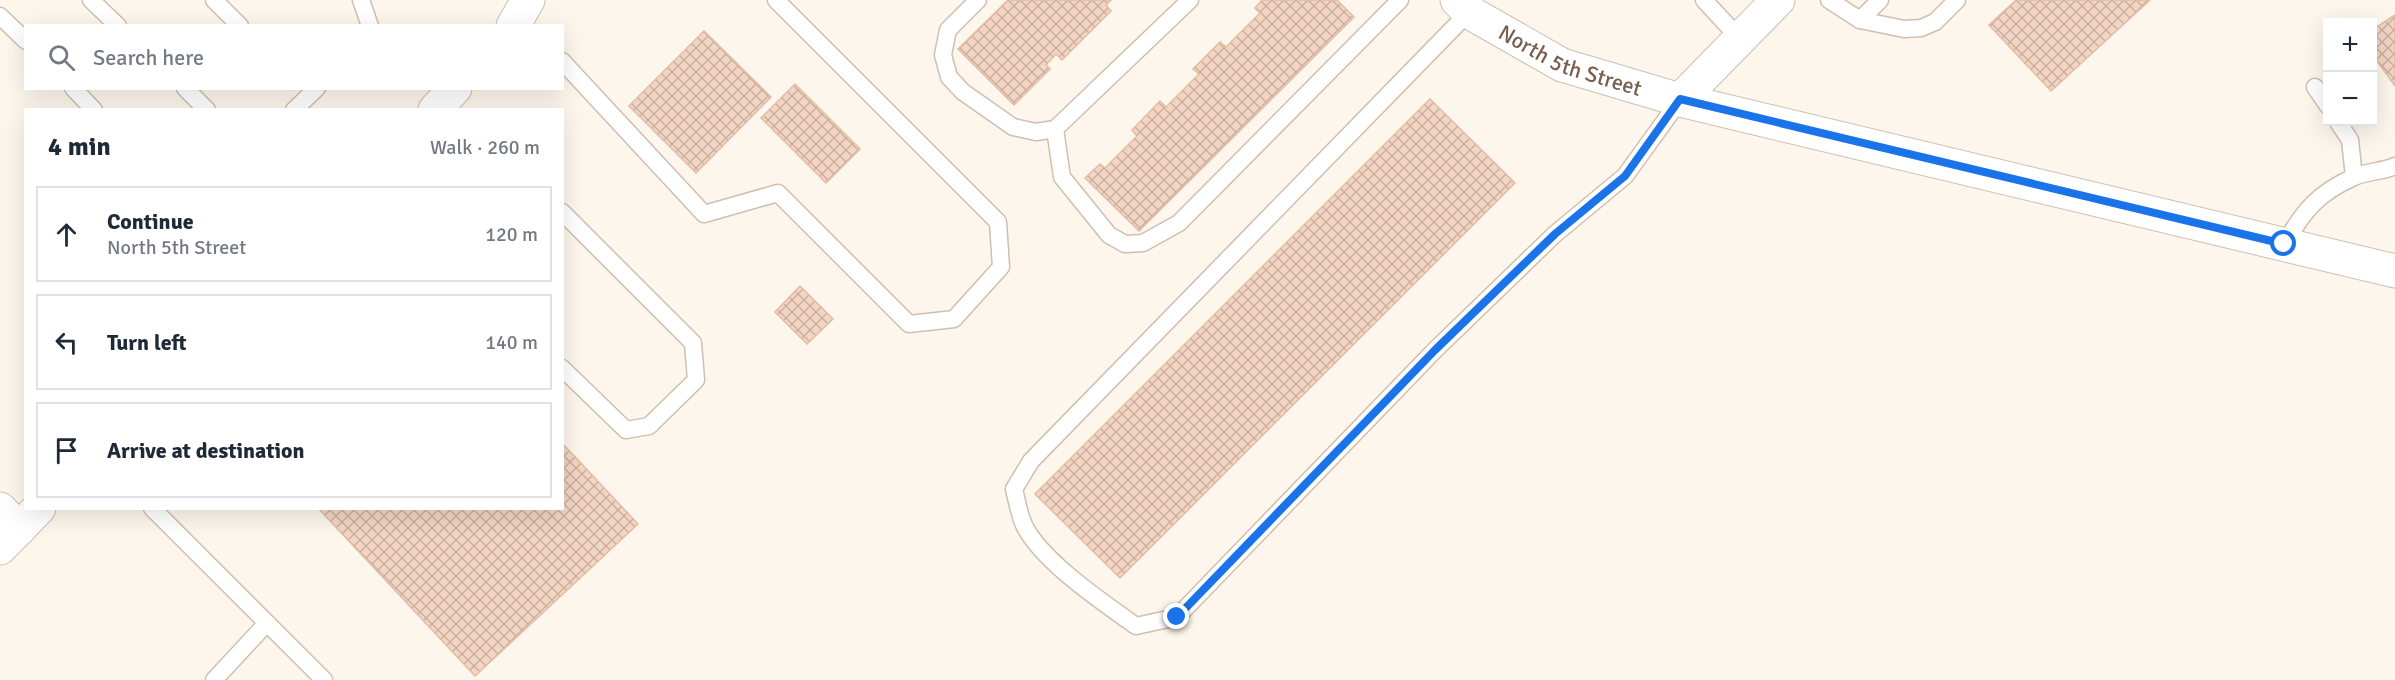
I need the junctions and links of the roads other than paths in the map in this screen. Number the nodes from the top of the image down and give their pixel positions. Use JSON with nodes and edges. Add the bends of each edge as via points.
{"nodes":[{"id":1,"x":91,"y":0,"type":"edge"},
{"id":2,"x":214,"y":0,"type":"edge"},
{"id":3,"x":361,"y":0,"type":"edge"},
{"id":4,"x":776,"y":0,"type":"edge"},
{"id":5,"x":978,"y":0,"type":"edge"},
{"id":6,"x":1190,"y":0,"type":"edge"},
{"id":7,"x":1400,"y":0,"type":"edge"},
{"id":8,"x":1704,"y":0,"type":"edge"},
{"id":9,"x":1778,"y":0,"type":"edge"},
{"id":10,"x":1829,"y":0,"type":"edge"},
{"id":11,"x":1880,"y":0,"type":"edge"},
{"id":12,"x":1957,"y":0,"type":"edge"},
{"id":13,"x":1463,"y":6,"type":"edge"},
{"id":14,"x":0,"y":16,"type":"edge"},
{"id":15,"x":1860,"y":20,"type":"junction"},
{"id":16,"x":116,"y":24,"type":"edge"},
{"id":17,"x":238,"y":24,"type":"edge"},
{"id":18,"x":369,"y":24,"type":"edge"},
{"id":19,"x":24,"y":39,"type":"edge"},
{"id":20,"x":1740,"y":39,"type":"junction"},
{"id":21,"x":564,"y":63,"type":"edge"},
{"id":22,"x":2315,"y":87,"type":"dead end"},
{"id":23,"x":75,"y":90,"type":"edge"},
{"id":24,"x":187,"y":90,"type":"edge"},
{"id":25,"x":311,"y":90,"type":"edge"},
{"id":26,"x":454,"y":90,"type":"edge"},
{"id":27,"x":1680,"y":99,"type":"junction"},
{"id":28,"x":2323,"y":99,"type":"edge"},
{"id":29,"x":92,"y":108,"type":"edge"},
{"id":30,"x":205,"y":108,"type":"edge"},
{"id":31,"x":296,"y":108,"type":"edge"},
{"id":32,"x":437,"y":108,"type":"edge"},
{"id":33,"x":2341,"y":126,"type":"edge"},
{"id":34,"x":1055,"y":129,"type":"junction"},
{"id":35,"x":2395,"y":166,"type":"edge"},
{"id":36,"x":2354,"y":177,"type":"junction"},
{"id":37,"x":564,"y":214,"type":"edge"},
{"id":38,"x":2284,"y":244,"type":"junction"},
{"id":39,"x":2395,"y":271,"type":"edge"},
{"id":40,"x":564,"y":370,"type":"edge"},
{"id":41,"x":154,"y":510,"type":"edge"},
{"id":42,"x":267,"y":623,"type":"junction"},
{"id":43,"x":213,"y":680,"type":"edge"},
{"id":44,"x":324,"y":680,"type":"edge"}],
"edges":[{"from":1,"to":16,"type":"lane"},
{"from":2,"to":17,"type":"lane"},
{"from":3,"to":18,"type":"lane"},
{"from":4,"to":21,"type":"lane","via":[[998,222],[1001,267],[954,319],[909,324],[778,193],[704,214]]},
{"from":5,"to":34,"type":"lane","via":[[948,30],[943,55],[948,77],[1013,127],[1036,132]]},
{"from":6,"to":34,"type":"lane"},
{"from":7,"to":34,"type":"lane","via":[[1179,223],[1143,243],[1125,244],[1109,235],[1062,177]]},
{"from":8,"to":20,"type":"lane"},
{"from":9,"to":20,"type":"street"},
{"from":10,"to":15,"type":"lane"},
{"from":11,"to":15,"type":"lane"},
{"from":12,"to":15,"type":"lane","via":[[1935,22],[1921,28],[1904,29]]},
{"from":13,"to":27,"type":"street","name":"North 5th Street","via":[[1562,65]]},
{"from":13,"to":27,"type":"lane","via":[[1031,461],[1014,489],[1024,526],[1049,557],[1136,626],[1177,617],[1435,350],[1555,234],[1625,176]]},
{"from":14,"to":19,"type":"lane"},
{"from":20,"to":27,"type":"street"},
{"from":22,"to":28,"type":"lane"},
{"from":23,"to":29,"type":"lane"},
{"from":24,"to":30,"type":"lane"},
{"from":25,"to":31,"type":"lane"},
{"from":26,"to":32,"type":"street"},
{"from":27,"to":38,"type":"street","name":"North 5th Street"},
{"from":33,"to":36,"type":"lane","via":[[2350,140]]},
{"from":35,"to":36,"type":"lane"},
{"from":36,"to":38,"type":"lane","via":[[2308,206]]},
{"from":37,"to":40,"type":"lane","via":[[693,343],[696,380],[649,426],[626,430]]},
{"from":38,"to":39,"type":"street","name":"North 5th Street"},
{"from":41,"to":42,"type":"lane"},
{"from":42,"to":43,"type":"lane"},
{"from":42,"to":44,"type":"lane"}]}
